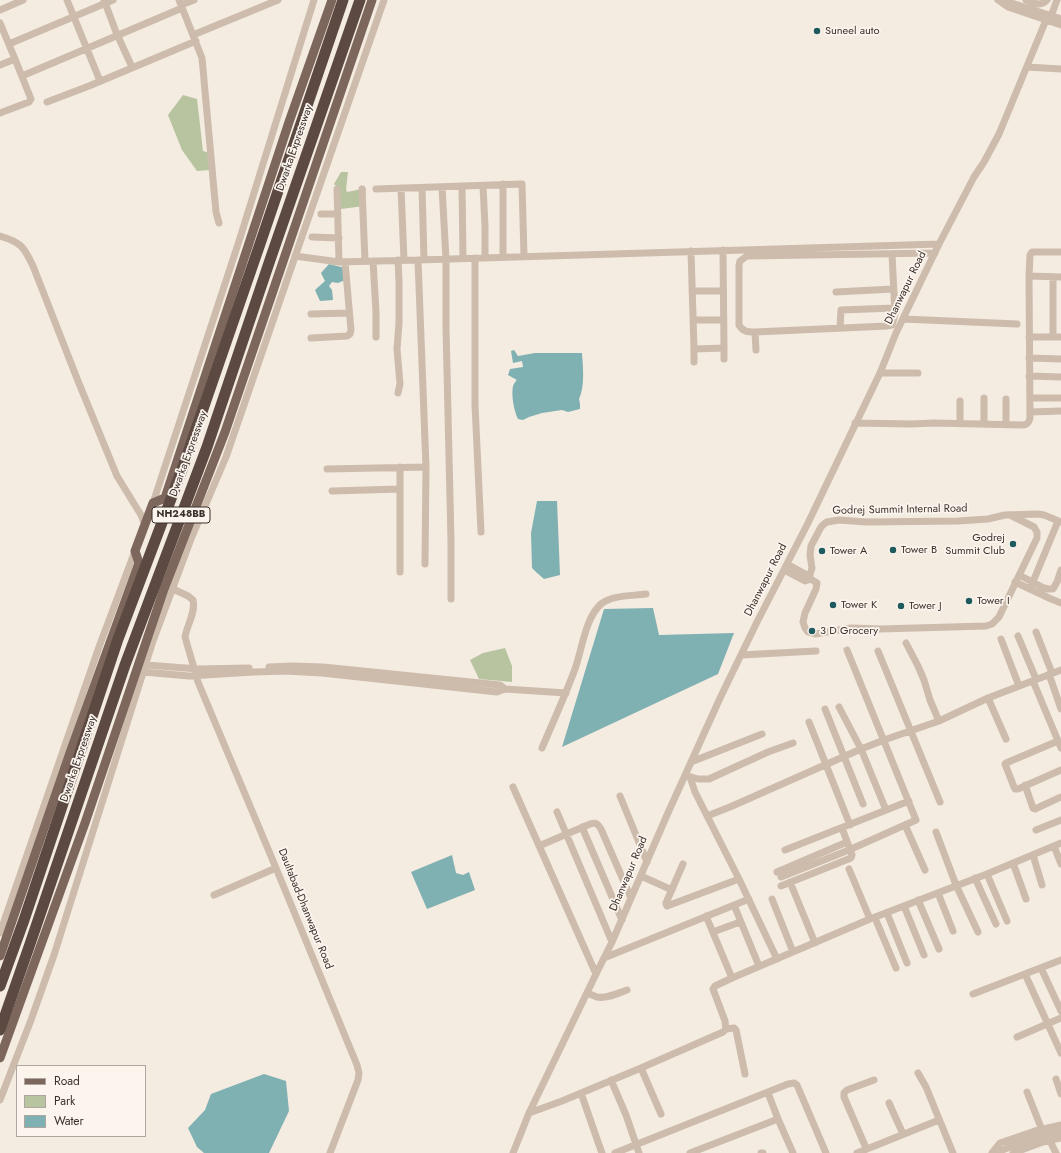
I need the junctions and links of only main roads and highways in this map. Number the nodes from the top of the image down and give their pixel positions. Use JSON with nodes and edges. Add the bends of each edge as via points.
{"nodes":[{"id":1,"x":332,"y":0,"type":"edge"},
{"id":2,"x":338,"y":0,"type":"edge"},
{"id":3,"x":343,"y":0,"type":"edge"},
{"id":4,"x":360,"y":0,"type":"edge"},
{"id":5,"x":367,"y":0,"type":"edge"},
{"id":6,"x":372,"y":0,"type":"edge"},
{"id":7,"x":315,"y":81,"type":"junction"},
{"id":8,"x":330,"y":88,"type":"junction"},
{"id":9,"x":0,"y":956,"type":"edge"},
{"id":10,"x":0,"y":986,"type":"edge"},
{"id":11,"x":0,"y":1030,"type":"edge"},
{"id":12,"x":0,"y":1058,"type":"edge"}],
"edges":[{"from":1,"to":9,"type":"main road","via":[[165,498],[153,503],[135,551],[139,563]]},
{"from":2,"to":7,"type":"highway","via":[[314,64],[312,72]]},
{"from":3,"to":7,"type":"highway","name":"Dwarka Expressway","number":"NH248BB"},
{"from":4,"to":8,"type":"highway","name":"Dwarka Expressway","number":"NH248BB"},
{"from":5,"to":8,"type":"highway","via":[[340,73]]},
{"from":6,"to":12,"type":"main road","via":[[227,425],[164,589],[119,723],[112,757],[91,806]]},
{"from":7,"to":10,"type":"highway","name":"Dwarka Expressway","number":"NH248BB","via":[[183,466],[118,639]]},
{"from":8,"to":11,"type":"highway","name":"Dwarka Expressway","number":"NH248BB","via":[[207,447],[125,665]]}]}
